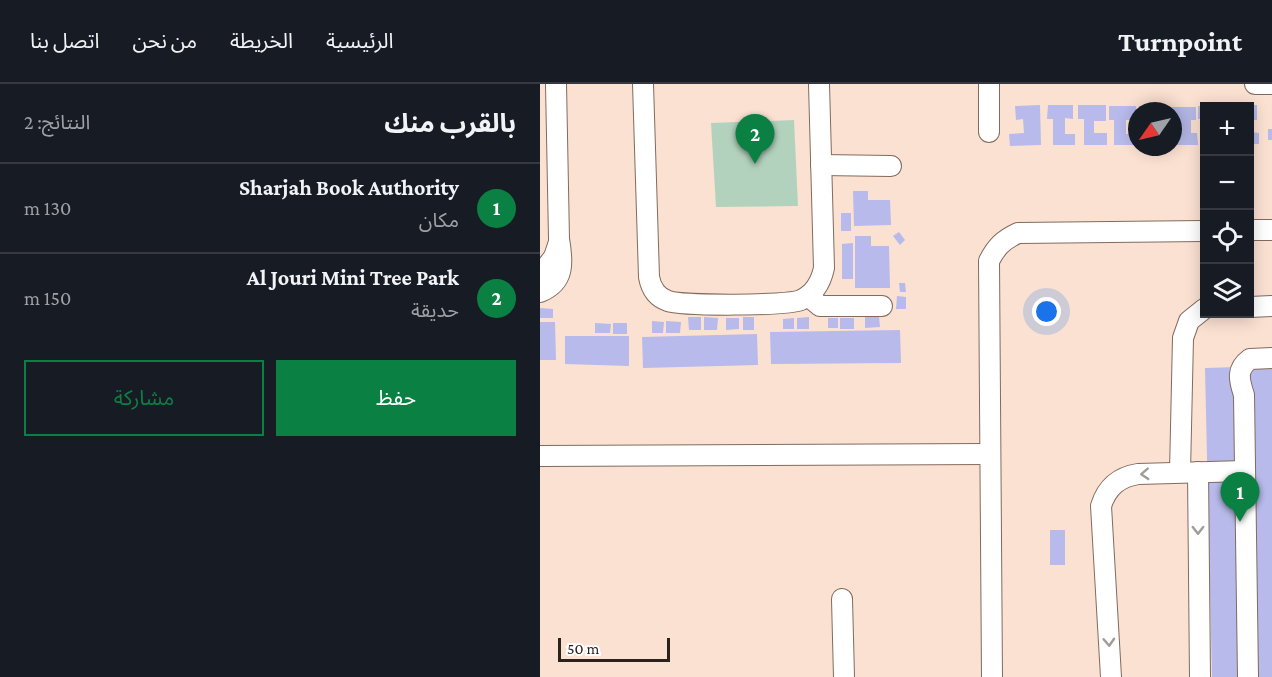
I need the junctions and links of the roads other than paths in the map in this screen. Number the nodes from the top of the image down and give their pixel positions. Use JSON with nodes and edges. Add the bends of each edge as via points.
{"nodes":[{"id":1,"x":556,"y":84,"type":"edge"},
{"id":2,"x":644,"y":84,"type":"edge"},
{"id":3,"x":819,"y":84,"type":"edge"},
{"id":4,"x":989,"y":84,"type":"edge"},
{"id":5,"x":1255,"y":84,"type":"edge"},
{"id":6,"x":1272,"y":84,"type":"edge"},
{"id":7,"x":989,"y":132,"type":"dead end"},
{"id":8,"x":821,"y":165,"type":"junction"},
{"id":9,"x":891,"y":166,"type":"dead end"},
{"id":10,"x":1254,"y":230,"type":"edge"},
{"id":11,"x":1272,"y":230,"type":"edge"},
{"id":12,"x":1200,"y":231,"type":"edge"},
{"id":13,"x":560,"y":239,"type":"junction"},
{"id":14,"x":540,"y":275,"type":"edge"},
{"id":15,"x":540,"y":292,"type":"edge"},
{"id":16,"x":808,"y":296,"type":"junction"},
{"id":17,"x":882,"y":306,"type":"dead end"},
{"id":18,"x":1272,"y":306,"type":"edge"},
{"id":19,"x":1254,"y":307,"type":"edge"},
{"id":20,"x":1200,"y":312,"type":"edge"},
{"id":21,"x":1272,"y":360,"type":"edge"},
{"id":22,"x":988,"y":454,"type":"junction"},
{"id":23,"x":540,"y":456,"type":"edge"},
{"id":24,"x":1245,"y":471,"type":"junction"},
{"id":25,"x":1189,"y":472,"type":"junction"},
{"id":26,"x":842,"y":599,"type":"dead end"},
{"id":27,"x":844,"y":677,"type":"edge"},
{"id":28,"x":992,"y":677,"type":"edge"},
{"id":29,"x":1111,"y":677,"type":"edge"},
{"id":30,"x":1200,"y":677,"type":"edge"},
{"id":31,"x":1248,"y":677,"type":"edge"}],
"edges":[{"from":1,"to":13,"type":"street"},
{"from":2,"to":16,"type":"street","via":[[649,277],[654,291],[665,300],[679,303],[781,304]]},
{"from":3,"to":8,"type":"street"},
{"from":4,"to":7,"type":"street"},
{"from":5,"to":6,"type":"street"},
{"from":8,"to":9,"type":"street"},
{"from":8,"to":16,"type":"street","via":[[824,268]]},
{"from":10,"to":11,"type":"street"},
{"from":12,"to":22,"type":"street","via":[[1018,233],[995,249],[988,261],[987,275]]},
{"from":13,"to":14,"type":"street","via":[[554,257]]},
{"from":13,"to":15,"type":"street","via":[[561,272],[554,284]]},
{"from":16,"to":17,"type":"street","via":[[820,306]]},
{"from":18,"to":19,"type":"street"},
{"from":20,"to":25,"type":"street","via":[[1189,321],[1183,338]]},
{"from":21,"to":24,"type":"street","via":[[1256,357],[1244,363],[1239,375],[1244,395]]},
{"from":22,"to":23,"type":"street"},
{"from":22,"to":28,"type":"street"},
{"from":24,"to":25,"type":"street"},
{"from":24,"to":31,"type":"street"},
{"from":25,"to":29,"type":"street","one_way":true,"via":[[1130,475],[1114,483],[1104,498],[1101,506]]},
{"from":25,"to":30,"type":"street","one_way":true},
{"from":26,"to":27,"type":"street"}]}
